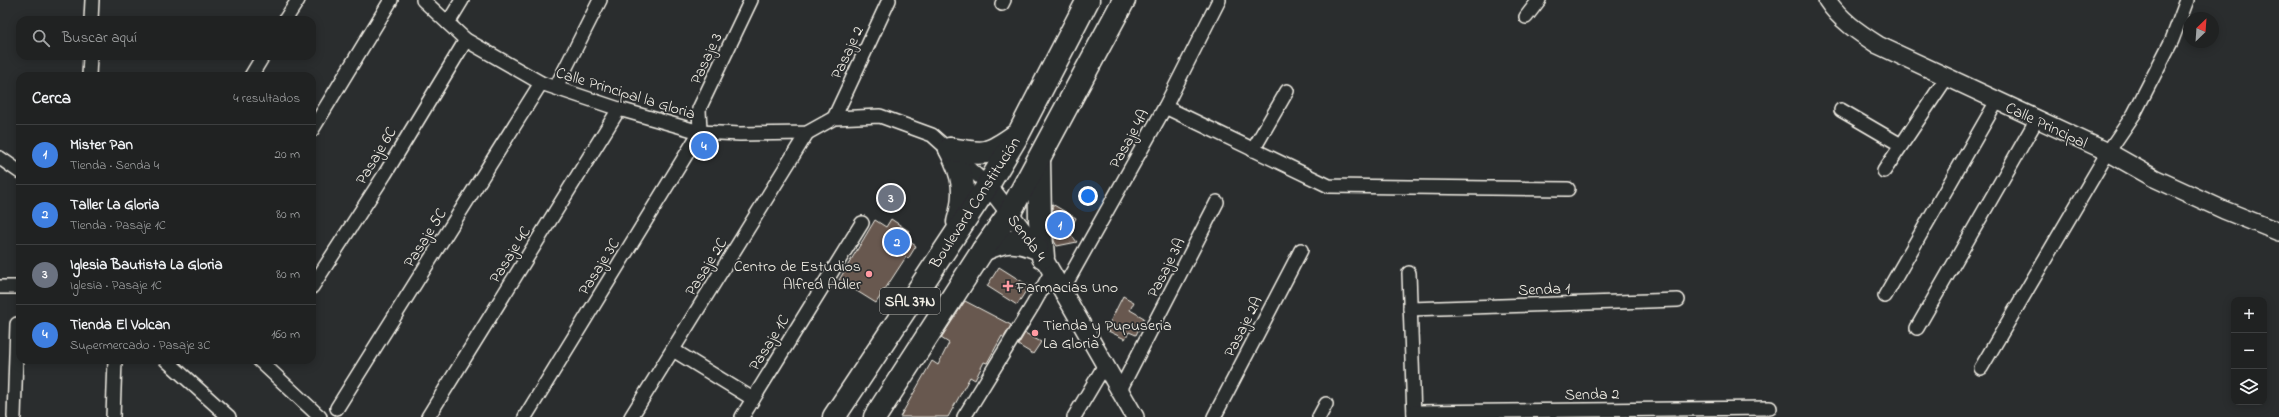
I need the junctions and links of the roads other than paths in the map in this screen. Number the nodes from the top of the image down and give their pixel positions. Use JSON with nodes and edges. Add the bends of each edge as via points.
{"nodes":[{"id":1,"x":92,"y":0,"type":"edge"},
{"id":2,"x":298,"y":0,"type":"edge"},
{"id":3,"x":391,"y":0,"type":"edge"},
{"id":4,"x":423,"y":0,"type":"edge"},
{"id":5,"x":462,"y":0,"type":"edge"},
{"id":6,"x":600,"y":0,"type":"edge"},
{"id":7,"x":751,"y":0,"type":"edge"},
{"id":8,"x":889,"y":0,"type":"edge"},
{"id":9,"x":1088,"y":0,"type":"edge"},
{"id":10,"x":1124,"y":0,"type":"edge"},
{"id":11,"x":1219,"y":0,"type":"edge"},
{"id":12,"x":1540,"y":0,"type":"edge"},
{"id":13,"x":2187,"y":0,"type":"edge"},
{"id":14,"x":1833,"y":3,"type":"edge"},
{"id":15,"x":92,"y":16,"type":"edge"},
{"id":16,"x":288,"y":16,"type":"edge"},
{"id":17,"x":1526,"y":17,"type":"dead end"},
{"id":18,"x":448,"y":23,"type":"junction"},
{"id":19,"x":466,"y":40,"type":"junction"},
{"id":20,"x":90,"y":60,"type":"edge"},
{"id":21,"x":260,"y":60,"type":"edge"},
{"id":22,"x":89,"y":72,"type":"edge"},
{"id":23,"x":253,"y":72,"type":"edge"},
{"id":24,"x":1947,"y":77,"type":"junction"},
{"id":25,"x":541,"y":83,"type":"junction"},
{"id":26,"x":556,"y":87,"type":"junction"},
{"id":27,"x":1287,"y":91,"type":"dead end"},
{"id":28,"x":1997,"y":101,"type":"junction"},
{"id":29,"x":1165,"y":107,"type":"junction"},
{"id":30,"x":619,"y":110,"type":"junction"},
{"id":31,"x":1841,"y":110,"type":"dead end"},
{"id":32,"x":834,"y":118,"type":"junction"},
{"id":33,"x":2037,"y":119,"type":"junction"},
{"id":34,"x":316,"y":123,"type":"edge"},
{"id":35,"x":700,"y":132,"type":"junction"},
{"id":36,"x":807,"y":133,"type":"junction"},
{"id":37,"x":1019,"y":133,"type":"junction"},
{"id":38,"x":1901,"y":145,"type":"junction"},
{"id":39,"x":950,"y":149,"type":"junction"},
{"id":40,"x":1253,"y":150,"type":"junction"},
{"id":41,"x":2108,"y":152,"type":"junction"},
{"id":42,"x":0,"y":158,"type":"edge"},
{"id":43,"x":1039,"y":160,"type":"junction"},
{"id":44,"x":16,"y":169,"type":"edge"},
{"id":45,"x":1884,"y":171,"type":"dead end"},
{"id":46,"x":988,"y":185,"type":"junction"},
{"id":47,"x":1568,"y":189,"type":"dead end"},
{"id":48,"x":1217,"y":202,"type":"dead end"},
{"id":49,"x":1010,"y":212,"type":"junction"},
{"id":50,"x":862,"y":223,"type":"dead end"},
{"id":51,"x":2279,"y":232,"type":"edge"},
{"id":52,"x":955,"y":233,"type":"junction"},
{"id":53,"x":983,"y":250,"type":"junction"},
{"id":54,"x":1301,"y":250,"type":"dead end"},
{"id":55,"x":1044,"y":258,"type":"junction"},
{"id":56,"x":1409,"y":273,"type":"dead end"},
{"id":57,"x":316,"y":281,"type":"edge"},
{"id":58,"x":0,"y":286,"type":"edge"},
{"id":59,"x":16,"y":287,"type":"edge"},
{"id":60,"x":1063,"y":289,"type":"junction"},
{"id":61,"x":1885,"y":296,"type":"dead end"},
{"id":62,"x":1678,"y":300,"type":"dead end"},
{"id":63,"x":1410,"y":309,"type":"junction"},
{"id":64,"x":1917,"y":328,"type":"dead end"},
{"id":65,"x":673,"y":350,"type":"junction"},
{"id":66,"x":16,"y":355,"type":"edge"},
{"id":67,"x":1106,"y":363,"type":"junction"},
{"id":68,"x":115,"y":364,"type":"edge"},
{"id":69,"x":170,"y":364,"type":"edge"},
{"id":70,"x":263,"y":364,"type":"edge"},
{"id":71,"x":1981,"y":368,"type":"dead end"},
{"id":72,"x":1120,"y":390,"type":"junction"},
{"id":73,"x":753,"y":399,"type":"junction"},
{"id":74,"x":1326,"y":404,"type":"dead end"},
{"id":75,"x":337,"y":408,"type":"dead end"},
{"id":76,"x":1770,"y":408,"type":"dead end"},
{"id":77,"x":1414,"y":415,"type":"edge"},
{"id":78,"x":14,"y":417,"type":"edge"},
{"id":79,"x":113,"y":417,"type":"edge"},
{"id":80,"x":229,"y":417,"type":"edge"},
{"id":81,"x":320,"y":417,"type":"edge"},
{"id":82,"x":428,"y":417,"type":"edge"},
{"id":83,"x":525,"y":417,"type":"edge"},
{"id":84,"x":631,"y":417,"type":"edge"},
{"id":85,"x":742,"y":417,"type":"edge"},
{"id":86,"x":834,"y":417,"type":"edge"},
{"id":87,"x":876,"y":417,"type":"edge"},
{"id":88,"x":964,"y":417,"type":"edge"},
{"id":89,"x":1074,"y":417,"type":"edge"},
{"id":90,"x":1136,"y":417,"type":"edge"},
{"id":91,"x":1214,"y":417,"type":"edge"},
{"id":92,"x":1319,"y":417,"type":"edge"}],
"edges":[{"from":1,"to":15,"type":"street"},
{"from":2,"to":16,"type":"street"},
{"from":3,"to":34,"type":"street"},
{"from":4,"to":18,"type":"street","name":"Calle Principal la Gloria"},
{"from":5,"to":18,"type":"street"},
{"from":6,"to":26,"type":"street"},
{"from":7,"to":35,"type":"street","name":"Pasaje 3","via":[[699,109]]},
{"from":8,"to":32,"type":"street","name":"Pasaje 2"},
{"from":9,"to":37,"type":"highway","name":"Boulevard Constitución","number":"SAL 37N"},
{"from":10,"to":43,"type":"highway","name":"Boulevard Constitución","number":"SAL 37N"},
{"from":11,"to":29,"type":"street","name":"Pasaje 4A"},
{"from":12,"to":17,"type":"street"},
{"from":13,"to":41,"type":"street","via":[[2172,40],[2134,114]]},
{"from":14,"to":24,"type":"street","name":"Calle Principal","via":[[1853,28],[1878,45]]},
{"from":18,"to":19,"type":"street","name":"Calle Principal la Gloria"},
{"from":19,"to":25,"type":"street","name":"Calle Principal la Gloria"},
{"from":19,"to":57,"type":"street","name":"Pasaje 6C","via":[[385,174]]},
{"from":20,"to":22,"type":"street"},
{"from":21,"to":23,"type":"street"},
{"from":24,"to":28,"type":"street","name":"Calle Principal"},
{"from":24,"to":38,"type":"street"},
{"from":25,"to":26,"type":"street","name":"Calle Principal la Gloria"},
{"from":25,"to":75,"type":"street","name":"Pasaje 5C"},
{"from":26,"to":30,"type":"street","name":"Calle Principal la Gloria"},
{"from":27,"to":40,"type":"street"},
{"from":28,"to":33,"type":"street","name":"Calle Principal"},
{"from":28,"to":61,"type":"street"},
{"from":29,"to":40,"type":"street"},
{"from":29,"to":60,"type":"street","name":"Pasaje 4A"},
{"from":30,"to":35,"type":"street","name":"Calle Principal la Gloria"},
{"from":30,"to":82,"type":"street","name":"Pasaje 4C"},
{"from":31,"to":38,"type":"street"},
{"from":32,"to":36,"type":"street","name":"Calle Principal la Gloria"},
{"from":32,"to":39,"type":"street","name":"Calle Principal la Gloria","via":[[880,116],[932,135]]},
{"from":33,"to":41,"type":"street","name":"Calle Principal"},
{"from":33,"to":64,"type":"street"},
{"from":35,"to":36,"type":"street","name":"Calle Principal la Gloria"},
{"from":35,"to":83,"type":"street","name":"Pasaje 3C"},
{"from":36,"to":65,"type":"street","name":"Pasaje 2C"},
{"from":37,"to":39,"type":"highway","via":[[993,152],[974,153]]},
{"from":37,"to":46,"type":"highway","name":"Boulevard Constitución","number":"SAL 37N"},
{"from":38,"to":45,"type":"street"},
{"from":39,"to":46,"type":"street","name":"Calle Principal la Gloria"},
{"from":39,"to":52,"type":"highway","via":[[960,170],[964,190],[964,203]]},
{"from":40,"to":47,"type":"street","via":[[1329,186]]},
{"from":41,"to":51,"type":"street","name":"Calle Principal","via":[[2154,178]]},
{"from":41,"to":71,"type":"street"},
{"from":42,"to":44,"type":"street"},
{"from":43,"to":49,"type":"highway","name":"Boulevard Constitución","number":"SAL 37N"},
{"from":43,"to":55,"type":"highway","via":[[1040,220]]},
{"from":46,"to":49,"type":"street","name":"Senda 4"},
{"from":46,"to":52,"type":"highway","name":"Boulevard Constitución","number":"SAL 37N"},
{"from":48,"to":72,"type":"street","name":"Pasaje 3A"},
{"from":49,"to":53,"type":"highway","name":"Boulevard Constitución","number":"SAL 37N"},
{"from":49,"to":55,"type":"street","name":"Senda 4"},
{"from":50,"to":73,"type":"street","name":"Pasaje 1C"},
{"from":52,"to":86,"type":"highway","name":"Boulevard Constitución","number":"SAL 37N"},
{"from":53,"to":55,"type":"highway","via":[[1001,242],[1021,242]]},
{"from":53,"to":87,"type":"highway","name":"Boulevard Constitución","number":"SAL 37N"},
{"from":54,"to":91,"type":"street","name":"Pasaje 2A"},
{"from":55,"to":60,"type":"street","name":"Senda 4"},
{"from":55,"to":88,"type":"street","via":[[1033,305]]},
{"from":56,"to":63,"type":"street"},
{"from":58,"to":59,"type":"street"},
{"from":60,"to":67,"type":"street","name":"Senda 4"},
{"from":62,"to":63,"type":"street","name":"Senda 1"},
{"from":63,"to":77,"type":"street"},
{"from":65,"to":73,"type":"street"},
{"from":65,"to":84,"type":"street","name":"Pasaje 2C"},
{"from":66,"to":78,"type":"street"},
{"from":67,"to":72,"type":"street","name":"Senda 4"},
{"from":67,"to":89,"type":"street"},
{"from":68,"to":79,"type":"street"},
{"from":69,"to":80,"type":"street"},
{"from":70,"to":81,"type":"street"},
{"from":72,"to":90,"type":"street","name":"Senda 4"},
{"from":73,"to":85,"type":"street","name":"Pasaje 1C"},
{"from":74,"to":92,"type":"street"},
{"from":76,"to":77,"type":"street","name":"Senda 2"}]}
